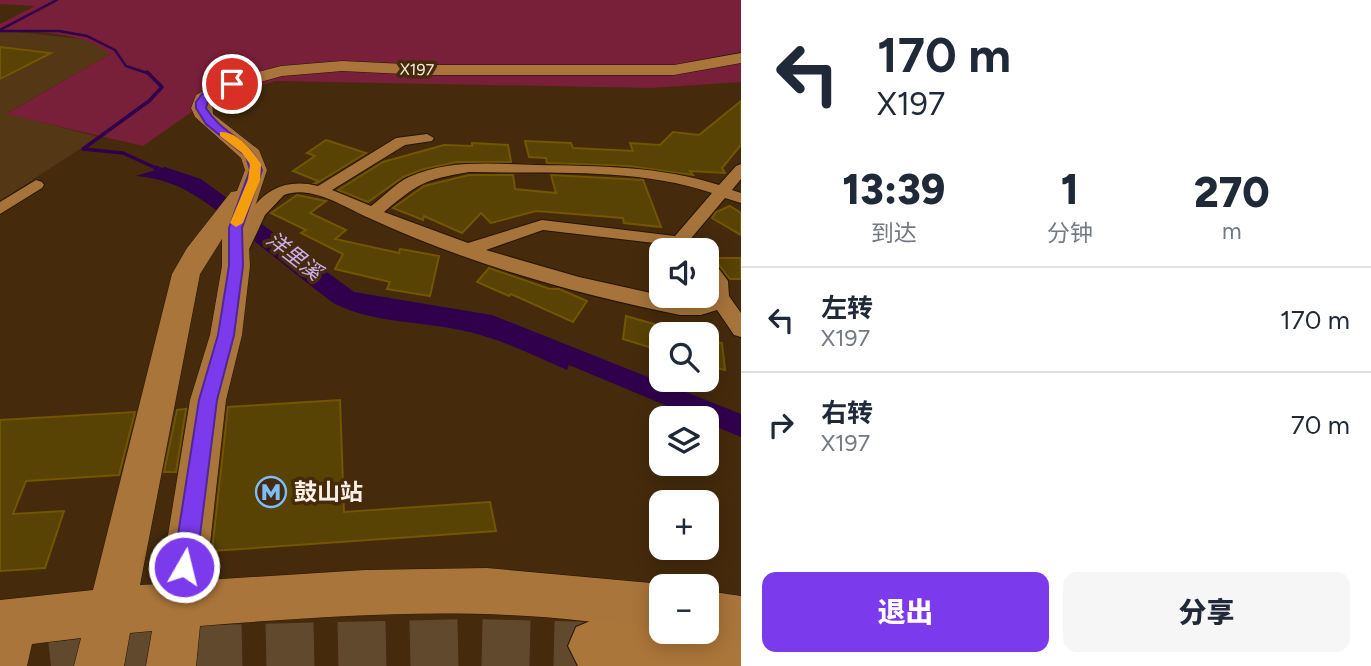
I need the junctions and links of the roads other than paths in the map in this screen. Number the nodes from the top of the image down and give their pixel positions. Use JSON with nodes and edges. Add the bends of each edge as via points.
{"nodes":[{"id":1,"x":741,"y":58,"type":"edge"},
{"id":2,"x":427,"y":138,"type":"dead end"},
{"id":3,"x":741,"y":169,"type":"edge"},
{"id":4,"x":36,"y":185,"type":"dead end"},
{"id":5,"x":722,"y":191,"type":"junction"},
{"id":6,"x":318,"y":192,"type":"junction"},
{"id":7,"x":741,"y":198,"type":"edge"},
{"id":8,"x":0,"y":209,"type":"edge"},
{"id":9,"x":372,"y":214,"type":"junction"},
{"id":10,"x":242,"y":217,"type":"junction"},
{"id":11,"x":690,"y":238,"type":"edge"},
{"id":12,"x":649,"y":241,"type":"edge"},
{"id":13,"x":470,"y":249,"type":"junction"},
{"id":14,"x":719,"y":297,"type":"joint"},
{"id":15,"x":741,"y":299,"type":"edge"},
{"id":16,"x":649,"y":300,"type":"edge"},
{"id":17,"x":741,"y":329,"type":"edge"},
{"id":18,"x":179,"y":606,"type":"junction"},
{"id":19,"x":649,"y":606,"type":"edge"},
{"id":20,"x":111,"y":611,"type":"junction"},
{"id":21,"x":719,"y":616,"type":"edge"},
{"id":22,"x":741,"y":620,"type":"edge"},
{"id":23,"x":5,"y":638,"type":"edge"},
{"id":24,"x":595,"y":646,"type":"tunnel mouth"},
{"id":25,"x":99,"y":666,"type":"edge"},
{"id":26,"x":171,"y":666,"type":"edge"},
{"id":27,"x":731,"y":666,"type":"edge"}],
"edges":[{"from":1,"to":10,"type":"main road","name":"X197","number":"X197","via":[[674,70],[342,66],[281,71],[226,86],[201,102],[209,122],[256,164]]},
{"from":2,"to":6,"type":"street","via":[[401,141]]},
{"from":3,"to":5,"type":"street"},
{"from":4,"to":8,"type":"street"},
{"from":5,"to":7,"type":"street"},
{"from":5,"to":9,"type":"street","via":[[649,174],[469,169],[412,181]]},
{"from":5,"to":11,"type":"street"},
{"from":6,"to":9,"type":"street"},
{"from":6,"to":10,"type":"street","via":[[285,188]]},
{"from":9,"to":13,"type":"street"},
{"from":10,"to":18,"type":"main road","via":[[226,335],[208,400]]},
{"from":10,"to":20,"type":"main road","via":[[186,274]]},
{"from":12,"to":13,"type":"street","via":[[542,225]]},
{"from":13,"to":16,"type":"street","via":[[600,290]]},
{"from":14,"to":15,"type":"street"},
{"from":14,"to":17,"type":"street"},
{"from":18,"to":19,"type":"main road","via":[[364,593],[489,591]]},
{"from":18,"to":20,"type":"main road"},
{"from":18,"to":26,"type":"main road"},
{"from":20,"to":23,"type":"main road"},
{"from":20,"to":25,"type":"main road"},
{"from":21,"to":22,"type":"main road"},
{"from":24,"to":27,"type":"main road"}]}
